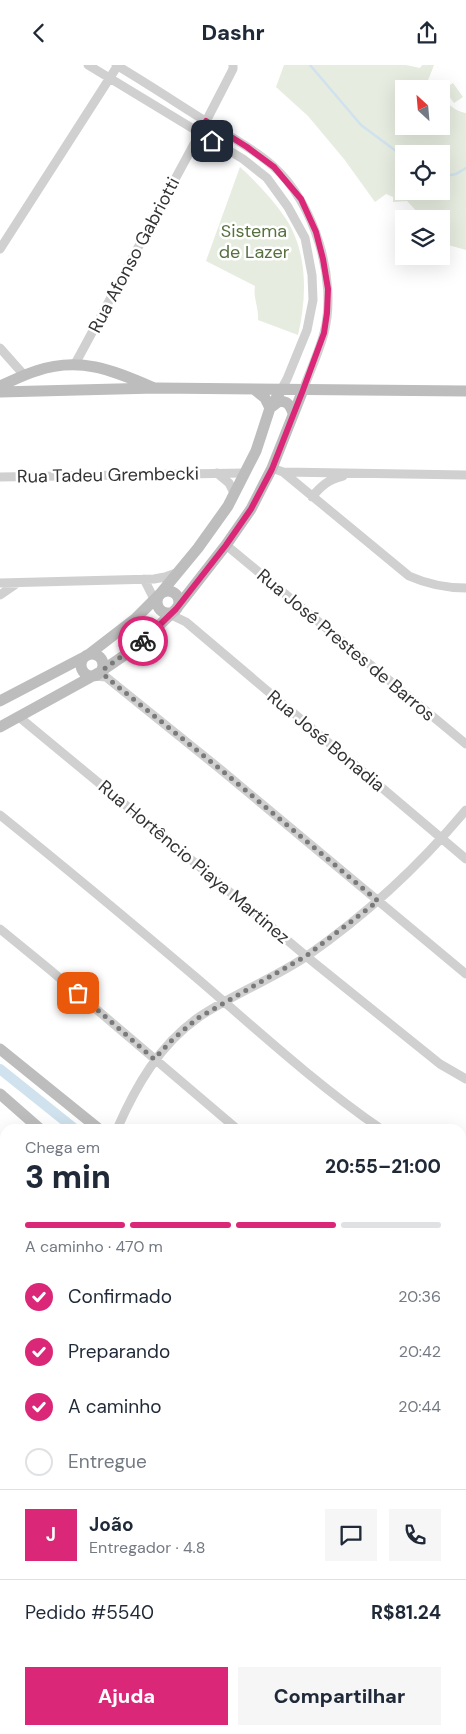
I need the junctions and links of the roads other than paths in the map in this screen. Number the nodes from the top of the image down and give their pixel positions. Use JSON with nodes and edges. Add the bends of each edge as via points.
{"nodes":[{"id":1,"x":88,"y":65,"type":"edge"},
{"id":2,"x":117,"y":65,"type":"edge"},
{"id":3,"x":233,"y":65,"type":"edge"},
{"id":4,"x":110,"y":78,"type":"junction"},
{"id":5,"x":206,"y":121,"type":"junction"},
{"id":6,"x":200,"y":133,"type":"junction"},
{"id":7,"x":0,"y":249,"type":"edge"},
{"id":8,"x":0,"y":348,"type":"edge"},
{"id":9,"x":75,"y":364,"type":"junction"},
{"id":10,"x":37,"y":370,"type":"junction"},
{"id":11,"x":113,"y":371,"type":"junction"},
{"id":12,"x":24,"y":375,"type":"junction"},
{"id":13,"x":0,"y":387,"type":"edge"},
{"id":14,"x":156,"y":388,"type":"junction"},
{"id":15,"x":37,"y":389,"type":"junction"},
{"id":16,"x":107,"y":390,"type":"junction"},
{"id":17,"x":256,"y":390,"type":"junction"},
{"id":18,"x":281,"y":390,"type":"junction"},
{"id":19,"x":303,"y":390,"type":"junction"},
{"id":20,"x":466,"y":391,"type":"edge"},
{"id":21,"x":0,"y":393,"type":"edge"},
{"id":22,"x":270,"y":408,"type":"junction"},
{"id":23,"x":293,"y":413,"type":"junction"},
{"id":24,"x":277,"y":470,"type":"junction"},
{"id":25,"x":217,"y":473,"type":"junction"},
{"id":26,"x":244,"y":473,"type":"junction"},
{"id":27,"x":361,"y":473,"type":"junction"},
{"id":28,"x":466,"y":475,"type":"edge"},
{"id":29,"x":0,"y":477,"type":"edge"},
{"id":30,"x":234,"y":493,"type":"junction"},
{"id":31,"x":312,"y":497,"type":"junction"},
{"id":32,"x":226,"y":545,"type":"junction"},
{"id":33,"x":179,"y":572,"type":"junction"},
{"id":34,"x":144,"y":579,"type":"junction"},
{"id":35,"x":0,"y":583,"type":"edge"},
{"id":36,"x":17,"y":583,"type":"junction"},
{"id":37,"x":466,"y":588,"type":"edge"},
{"id":38,"x":0,"y":595,"type":"edge"},
{"id":39,"x":167,"y":602,"type":"junction"},
{"id":40,"x":186,"y":622,"type":"junction"},
{"id":41,"x":86,"y":657,"type":"junction"},
{"id":42,"x":99,"y":672,"type":"junction"},
{"id":43,"x":0,"y":701,"type":"edge"},
{"id":44,"x":19,"y":717,"type":"junction"},
{"id":45,"x":0,"y":727,"type":"edge"},
{"id":46,"x":466,"y":745,"type":"edge"},
{"id":47,"x":466,"y":810,"type":"edge"},
{"id":48,"x":0,"y":815,"type":"edge"},
{"id":49,"x":442,"y":839,"type":"junction"},
{"id":50,"x":466,"y":859,"type":"edge"},
{"id":51,"x":378,"y":901,"type":"junction"},
{"id":52,"x":0,"y":929,"type":"edge"},
{"id":53,"x":306,"y":956,"type":"junction"},
{"id":54,"x":466,"y":974,"type":"edge"},
{"id":55,"x":225,"y":1002,"type":"junction"},
{"id":56,"x":0,"y":1049,"type":"edge"},
{"id":57,"x":154,"y":1059,"type":"junction"},
{"id":58,"x":466,"y":1079,"type":"edge"},
{"id":59,"x":0,"y":1094,"type":"edge"},
{"id":60,"x":34,"y":1124,"type":"edge"},
{"id":61,"x":93,"y":1124,"type":"edge"},
{"id":62,"x":119,"y":1124,"type":"edge"},
{"id":63,"x":231,"y":1124,"type":"edge"},
{"id":64,"x":374,"y":1124,"type":"edge"}],
"edges":[{"from":1,"to":4,"type":"street"},
{"from":2,"to":4,"type":"street"},
{"from":2,"to":5,"type":"street"},
{"from":3,"to":5,"type":"street","name":"Rua Afonso Gabriotti"},
{"from":4,"to":6,"type":"street"},
{"from":4,"to":7,"type":"street"},
{"from":5,"to":6,"type":"street","name":"Rua Afonso Gabriotti"},
{"from":5,"to":19,"type":"street","via":[[274,167],[301,199],[316,232],[327,279],[327,313],[324,333]]},
{"from":6,"to":9,"type":"street","name":"Rua Afonso Gabriotti"},
{"from":6,"to":18,"type":"street","via":[[267,178],[288,207],[304,238],[312,275],[313,300],[307,330]]},
{"from":8,"to":12,"type":"street"},
{"from":9,"to":10,"type":"street"},
{"from":9,"to":11,"type":"street"},
{"from":10,"to":12,"type":"street"},
{"from":10,"to":15,"type":"street","via":[[34,377]]},
{"from":11,"to":14,"type":"street"},
{"from":11,"to":16,"type":"street","via":[[116,384]]},
{"from":12,"to":13,"type":"street"},
{"from":12,"to":15,"type":"street"},
{"from":14,"to":16,"type":"street"},
{"from":14,"to":17,"type":"street"},
{"from":15,"to":16,"type":"street"},
{"from":15,"to":21,"type":"street"},
{"from":17,"to":18,"type":"street"},
{"from":17,"to":22,"type":"street"},
{"from":18,"to":19,"type":"street"},
{"from":18,"to":22,"type":"street"},
{"from":19,"to":20,"type":"street"},
{"from":19,"to":23,"type":"street"},
{"from":22,"to":23,"type":"street","via":[[278,402],[285,402]]},
{"from":22,"to":26,"type":"street","via":[[256,451]]},
{"from":23,"to":24,"type":"street"},
{"from":24,"to":27,"type":"street"},
{"from":24,"to":31,"type":"street"},
{"from":24,"to":32,"type":"street"},
{"from":25,"to":26,"type":"street","name":"Rua Tadeu Grembecki"},
{"from":25,"to":29,"type":"street","name":"Rua Tadeu Grembecki"},
{"from":25,"to":30,"type":"street","name":"Rua Tadeu Grembecki"},
{"from":26,"to":30,"type":"street"},
{"from":27,"to":28,"type":"street"},
{"from":27,"to":31,"type":"street","via":[[329,480]]},
{"from":30,"to":33,"type":"street","via":[[228,506]]},
{"from":31,"to":37,"type":"street","via":[[409,575],[445,587]]},
{"from":32,"to":39,"type":"street"},
{"from":32,"to":46,"type":"street","name":"Rua José Prestes de Barros"},
{"from":33,"to":34,"type":"street","via":[[160,579]]},
{"from":33,"to":39,"type":"street"},
{"from":34,"to":36,"type":"street"},
{"from":34,"to":39,"type":"street","name":"Rua José Bonadia"},
{"from":34,"to":39,"type":"street"},
{"from":35,"to":36,"type":"street"},
{"from":36,"to":38,"type":"street"},
{"from":39,"to":40,"type":"street","name":"Rua José Bonadia"},
{"from":39,"to":40,"type":"street"},
{"from":39,"to":41,"type":"street","via":[[136,618]]},
{"from":39,"to":42,"type":"street","via":[[138,646]]},
{"from":40,"to":49,"type":"street","name":"Rua José Bonadia"},
{"from":41,"to":42,"type":"street","via":[[99,657]]},
{"from":41,"to":42,"type":"street","via":[[81,663],[84,673]]},
{"from":41,"to":43,"type":"street"},
{"from":42,"to":44,"type":"street"},
{"from":42,"to":51,"type":"street"},
{"from":44,"to":45,"type":"street"},
{"from":44,"to":53,"type":"street","name":"Rua Hortêncio Piaya Martinez"},
{"from":47,"to":49,"type":"street"},
{"from":48,"to":55,"type":"street"},
{"from":49,"to":50,"type":"street","name":"Rua José Bonadia"},
{"from":49,"to":51,"type":"street"},
{"from":51,"to":53,"type":"street"},
{"from":51,"to":54,"type":"street"},
{"from":52,"to":57,"type":"street"},
{"from":53,"to":55,"type":"street"},
{"from":53,"to":58,"type":"street","name":"Rua Hortêncio Piaya Martinez","via":[[440,1064]]},
{"from":55,"to":57,"type":"street","via":[[198,1018]]},
{"from":55,"to":64,"type":"street"},
{"from":56,"to":61,"type":"street"},
{"from":57,"to":62,"type":"street"},
{"from":57,"to":63,"type":"street"},
{"from":59,"to":60,"type":"street"}]}
